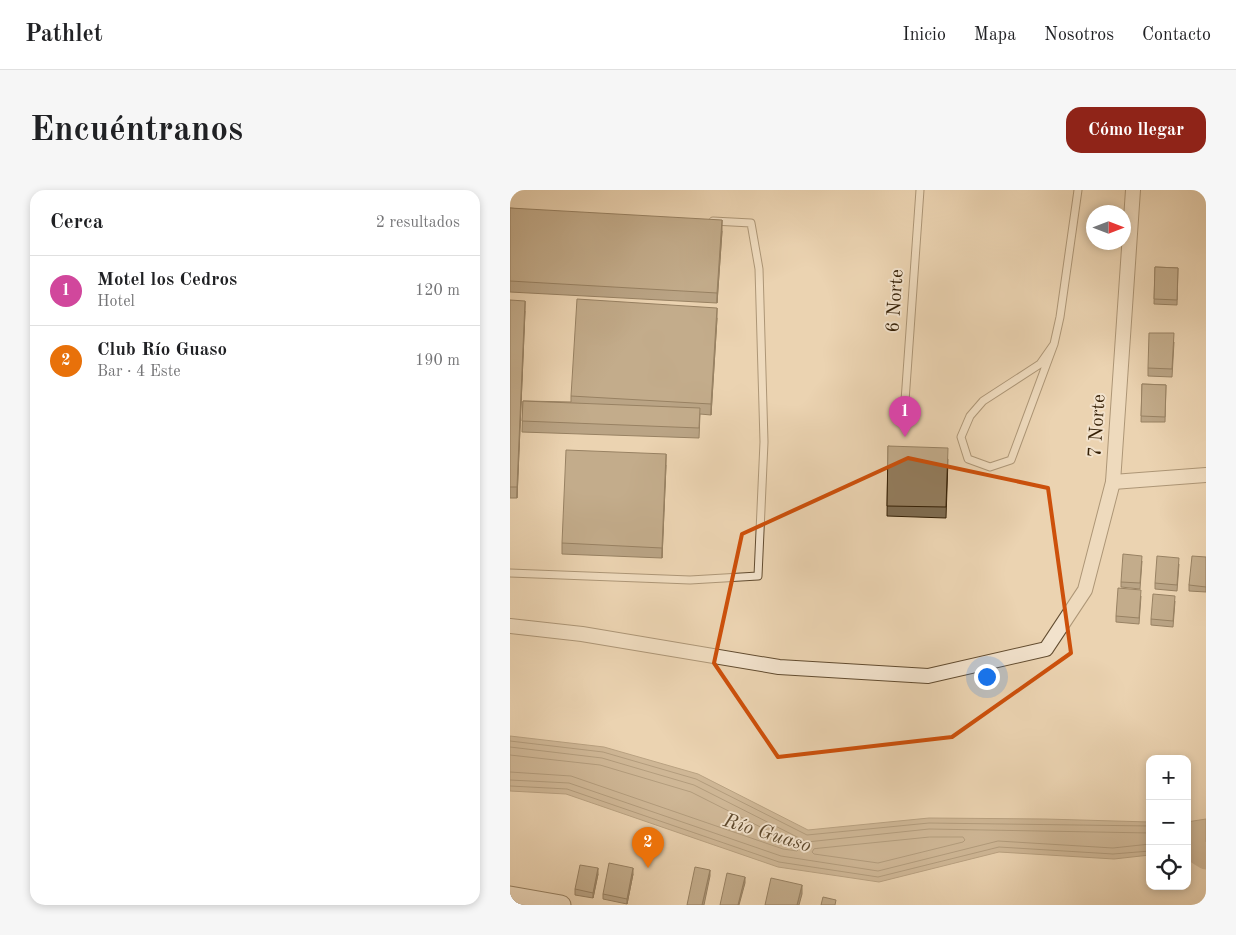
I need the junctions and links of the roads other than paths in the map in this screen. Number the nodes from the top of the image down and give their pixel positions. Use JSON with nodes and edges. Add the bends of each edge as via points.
{"nodes":[{"id":1,"x":920,"y":190,"type":"edge"},
{"id":2,"x":1078,"y":190,"type":"edge"},
{"id":3,"x":1133,"y":190,"type":"edge"},
{"id":4,"x":703,"y":220,"type":"edge"},
{"id":5,"x":1054,"y":344,"type":"junction"},
{"id":6,"x":904,"y":415,"type":"dead end"},
{"id":7,"x":1206,"y":476,"type":"edge"},
{"id":8,"x":1113,"y":482,"type":"junction"},
{"id":9,"x":510,"y":573,"type":"edge"},
{"id":10,"x":510,"y":626,"type":"edge"},
{"id":11,"x":510,"y":896,"type":"edge"},
{"id":12,"x":561,"y":905,"type":"edge"}],
"edges":[{"from":1,"to":6,"type":"lane","name":"6 Norte"},
{"from":2,"to":5,"type":"lane"},
{"from":3,"to":8,"type":"street","name":"7 Norte"},
{"from":4,"to":9,"type":"lane","via":[[751,223],[759,269],[764,442],[758,576],[690,580]]},
{"from":5,"to":5,"type":"lane","via":[[1011,460],[990,467],[968,459],[961,437],[970,416],[984,401],[1040,364]]},
{"from":7,"to":8,"type":"street"},
{"from":8,"to":10,"type":"street","name":"7 Norte","via":[[1085,590],[1046,649],[928,676],[779,667],[582,634]]},
{"from":11,"to":12,"type":"main road"}]}
